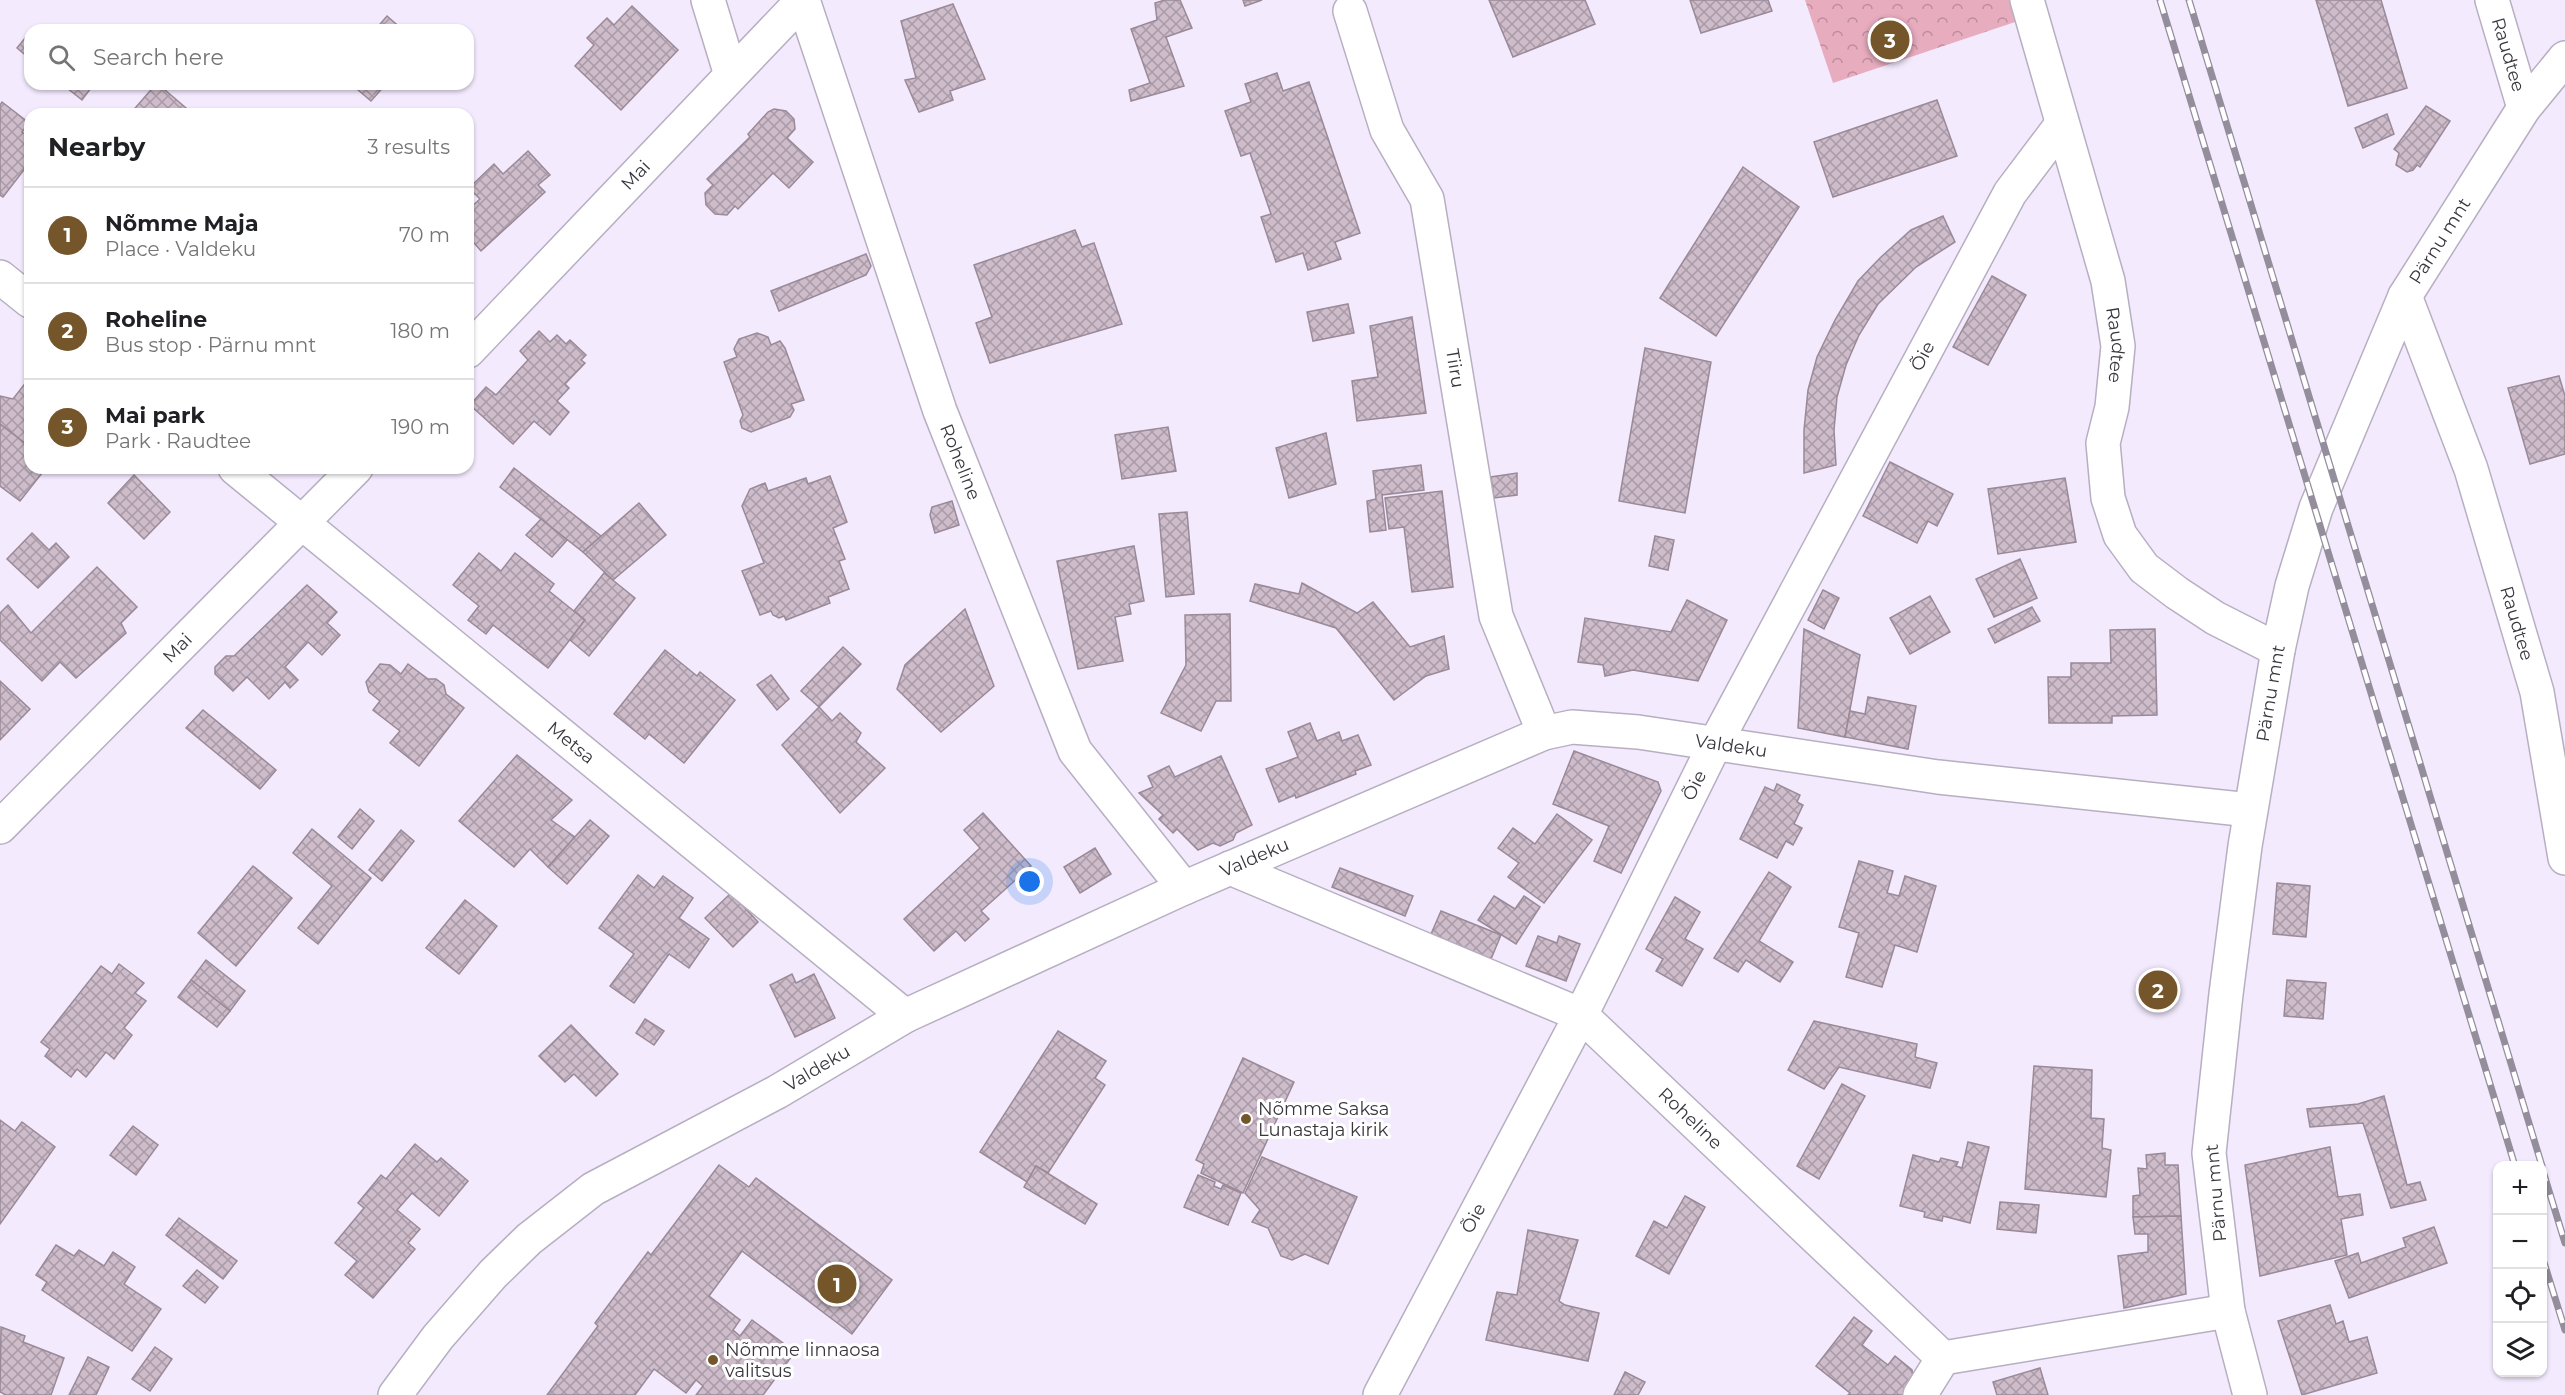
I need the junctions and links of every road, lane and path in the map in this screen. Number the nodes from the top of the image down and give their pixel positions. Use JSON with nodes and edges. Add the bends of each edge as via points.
{"nodes":[{"id":1,"x":708,"y":0,"type":"edge"},
{"id":2,"x":803,"y":0,"type":"edge"},
{"id":3,"x":2027,"y":0,"type":"edge"},
{"id":4,"x":2492,"y":0,"type":"edge"},
{"id":5,"x":1350,"y":11,"type":"dead end"},
{"id":6,"x":2565,"y":58,"type":"edge"},
{"id":7,"x":731,"y":75,"type":"junction"},
{"id":8,"x":2524,"y":108,"type":"junction"},
{"id":9,"x":2062,"y":124,"type":"junction"},
{"id":10,"x":0,"y":277,"type":"edge"},
{"id":11,"x":24,"y":296,"type":"edge"},
{"id":12,"x":2404,"y":296,"type":"junction"},
{"id":13,"x":474,"y":345,"type":"edge"},
{"id":14,"x":242,"y":474,"type":"edge"},
{"id":15,"x":350,"y":474,"type":"edge"},
{"id":16,"x":303,"y":523,"type":"junction"},
{"id":17,"x":2278,"y":650,"type":"junction"},
{"id":18,"x":1544,"y":733,"type":"junction"},
{"id":19,"x":1715,"y":744,"type":"junction"},
{"id":20,"x":2250,"y":810,"type":"junction"},
{"id":21,"x":0,"y":827,"type":"edge"},
{"id":22,"x":2564,"y":846,"type":"edge"},
{"id":23,"x":1230,"y":868,"type":"junction"},
{"id":24,"x":1184,"y":888,"type":"junction"},
{"id":25,"x":1581,"y":1015,"type":"junction"},
{"id":26,"x":905,"y":1016,"type":"junction"},
{"id":27,"x":2228,"y":1311,"type":"junction"},
{"id":28,"x":1943,"y":1358,"type":"junction"},
{"id":29,"x":395,"y":1395,"type":"edge"},
{"id":30,"x":1380,"y":1395,"type":"edge"},
{"id":31,"x":1920,"y":1395,"type":"edge"},
{"id":32,"x":2250,"y":1395,"type":"edge"}],
"edges":[{"from":1,"to":7,"type":"street"},
{"from":2,"to":7,"type":"street","name":"Mai"},
{"from":2,"to":24,"type":"street","name":"Roheline","via":[[940,411],[1076,751]]},
{"from":3,"to":9,"type":"street","name":"Raudtee"},
{"from":4,"to":8,"type":"street","name":"Raudtee"},
{"from":5,"to":18,"type":"street","name":"Tiiru","via":[[1387,130],[1427,200],[1496,616]]},
{"from":6,"to":8,"type":"street","name":"Pärnu mnt"},
{"from":7,"to":13,"type":"street","name":"Mai"},
{"from":8,"to":12,"type":"street","name":"Pärnu mnt"},
{"from":9,"to":17,"type":"street","name":"Raudtee","via":[[2108,281],[2118,346],[2112,407],[2103,443],[2108,498],[2120,536],[2144,568],[2177,593],[2215,618]]},
{"from":9,"to":19,"type":"street","name":"Õie","via":[[2010,193]]},
{"from":10,"to":11,"type":"street"},
{"from":12,"to":17,"type":"street","name":"Pärnu mnt","via":[[2316,508],[2292,586]]},
{"from":12,"to":22,"type":"street","name":"Raudtee","via":[[2471,469],[2537,692]]},
{"from":14,"to":16,"type":"street","name":"Metsa"},
{"from":15,"to":16,"type":"street","name":"Mai"},
{"from":16,"to":21,"type":"street","name":"Mai"},
{"from":16,"to":26,"type":"street","name":"Metsa"},
{"from":17,"to":20,"type":"street","name":"Pärnu mnt"},
{"from":18,"to":19,"type":"street","name":"Valdeku","via":[[1572,727]]},
{"from":18,"to":23,"type":"street","name":"Valdeku"},
{"from":19,"to":20,"type":"street","name":"Valdeku","via":[[1938,777]]},
{"from":19,"to":25,"type":"street","name":"Õie"},
{"from":20,"to":27,"type":"street","name":"Pärnu mnt","via":[[2209,1153]]},
{"from":23,"to":24,"type":"street","name":"Valdeku"},
{"from":23,"to":25,"type":"street","name":"Roheline"},
{"from":24,"to":26,"type":"street","name":"Valdeku"},
{"from":25,"to":28,"type":"street","name":"Roheline"},
{"from":25,"to":30,"type":"street","name":"Õie"},
{"from":26,"to":29,"type":"street","name":"Valdeku","via":[[777,1092],[593,1189],[529,1239],[493,1274],[438,1337]]},
{"from":27,"to":28,"type":"street"},
{"from":27,"to":32,"type":"street","name":"Pärnu mnt"},
{"from":28,"to":31,"type":"street"}]}
